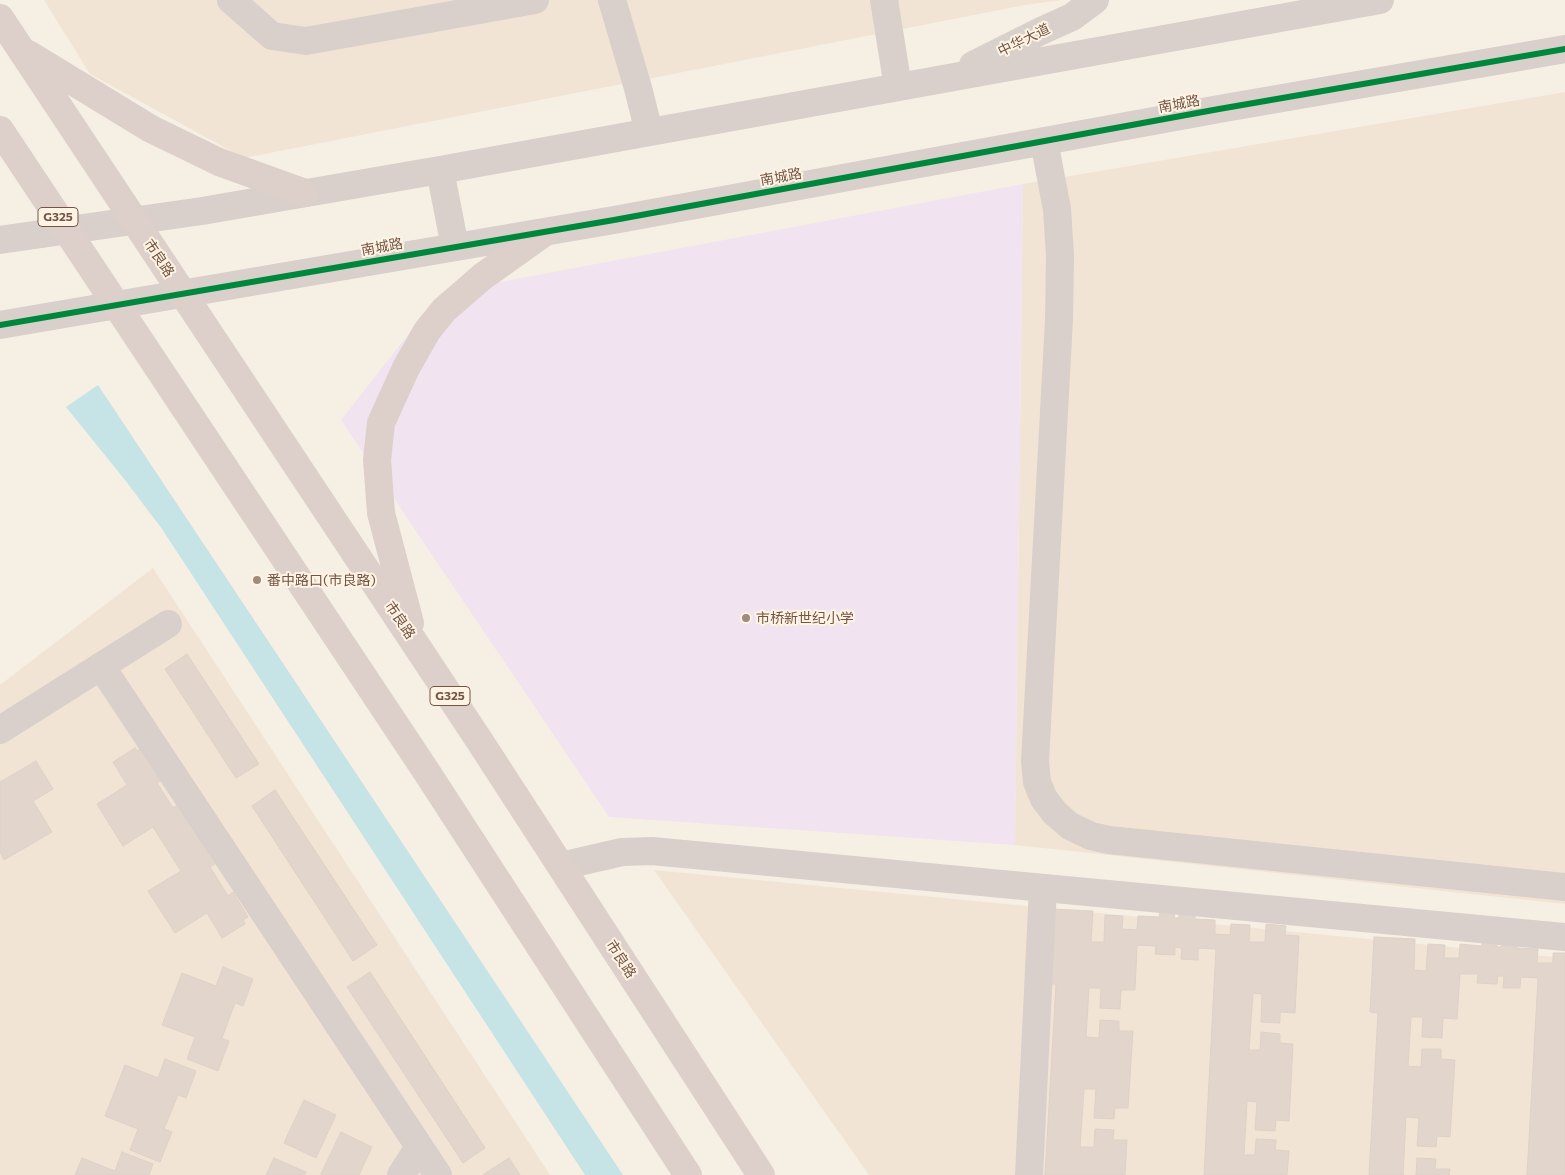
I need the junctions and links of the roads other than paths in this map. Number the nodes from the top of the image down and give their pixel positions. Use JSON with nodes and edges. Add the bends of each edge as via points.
{"nodes":[{"id":1,"x":231,"y":0,"type":"edge"},
{"id":2,"x":535,"y":0,"type":"edge"},
{"id":3,"x":612,"y":0,"type":"edge"},
{"id":4,"x":884,"y":0,"type":"edge"},
{"id":5,"x":1095,"y":0,"type":"edge"},
{"id":6,"x":1380,"y":0,"type":"edge"},
{"id":7,"x":0,"y":18,"type":"edge"},
{"id":8,"x":1565,"y":49,"type":"edge"},
{"id":9,"x":21,"y":50,"type":"junction"},
{"id":10,"x":950,"y":78,"type":"junction"},
{"id":11,"x":898,"y":87,"type":"junction"},
{"id":12,"x":0,"y":130,"type":"edge"},
{"id":13,"x":649,"y":132,"type":"junction"},
{"id":14,"x":1044,"y":141,"type":"junction"},
{"id":15,"x":440,"y":170,"type":"junction"},
{"id":16,"x":305,"y":193,"type":"junction"},
{"id":17,"x":134,"y":220,"type":"junction"},
{"id":18,"x":67,"y":230,"type":"junction"},
{"id":19,"x":545,"y":232,"type":"junction"},
{"id":20,"x":0,"y":240,"type":"edge"},
{"id":21,"x":455,"y":247,"type":"junction"},
{"id":22,"x":183,"y":294,"type":"junction"},
{"id":23,"x":116,"y":305,"type":"junction"},
{"id":24,"x":0,"y":325,"type":"edge"},
{"id":25,"x":168,"y":624,"type":"dead end"},
{"id":26,"x":416,"y":644,"type":"junction"},
{"id":27,"x":101,"y":666,"type":"junction"},
{"id":28,"x":0,"y":730,"type":"edge"},
{"id":29,"x":561,"y":866,"type":"junction"},
{"id":30,"x":1043,"y":888,"type":"junction"},
{"id":31,"x":1565,"y":888,"type":"edge"},
{"id":32,"x":1565,"y":937,"type":"edge"},
{"id":33,"x":419,"y":1147,"type":"junction"},
{"id":34,"x":401,"y":1175,"type":"edge"},
{"id":35,"x":438,"y":1175,"type":"edge"},
{"id":36,"x":688,"y":1175,"type":"edge"},
{"id":37,"x":761,"y":1175,"type":"edge"},
{"id":38,"x":1029,"y":1175,"type":"edge"}],
"edges":[{"from":1,"to":2,"type":"street","via":[[272,36],[306,41]]},
{"from":3,"to":13,"type":"street"},
{"from":4,"to":11,"type":"street"},
{"from":5,"to":10,"type":"street","name":"中华大道","via":[[1072,17]]},
{"from":6,"to":10,"type":"street"},
{"from":7,"to":9,"type":"highway","name":"市良路","number":"G325"},
{"from":8,"to":14,"type":"street","name":"南城路"},
{"from":9,"to":16,"type":"highway","via":[[151,129],[219,162]]},
{"from":9,"to":17,"type":"highway","name":"市良路","number":"G325"},
{"from":10,"to":11,"type":"street"},
{"from":11,"to":13,"type":"street"},
{"from":12,"to":18,"type":"highway","number":"G325"},
{"from":13,"to":15,"type":"street"},
{"from":14,"to":19,"type":"street","name":"南城路"},
{"from":14,"to":31,"type":"street","via":[[1057,209],[1060,255],[1059,330],[1035,761],[1037,782],[1044,799],[1070,826],[1109,840]]},
{"from":15,"to":16,"type":"street"},
{"from":15,"to":21,"type":"street"},
{"from":16,"to":17,"type":"street"},
{"from":17,"to":18,"type":"street"},
{"from":17,"to":22,"type":"highway","name":"市良路","number":"G325"},
{"from":18,"to":20,"type":"street"},
{"from":18,"to":23,"type":"highway","number":"G325"},
{"from":19,"to":21,"type":"street","name":"南城路"},
{"from":19,"to":26,"type":"highway","via":[[482,277],[444,310],[423,338],[381,422],[377,460],[381,513]]},
{"from":21,"to":22,"type":"street","name":"南城路"},
{"from":22,"to":23,"type":"street","name":"南城路"},
{"from":22,"to":26,"type":"highway","name":"市良路","number":"G325"},
{"from":23,"to":24,"type":"street","name":"南城路"},
{"from":23,"to":36,"type":"highway","number":"G325","via":[[428,774]]},
{"from":25,"to":27,"type":"street"},
{"from":26,"to":29,"type":"highway","name":"市良路","number":"G325"},
{"from":27,"to":28,"type":"street"},
{"from":27,"to":33,"type":"street"},
{"from":29,"to":30,"type":"street","via":[[622,852],[652,851]]},
{"from":29,"to":37,"type":"highway","name":"市良路","number":"G325"},
{"from":30,"to":32,"type":"street"},
{"from":30,"to":38,"type":"street"},
{"from":33,"to":34,"type":"street"},
{"from":33,"to":35,"type":"street"}]}
